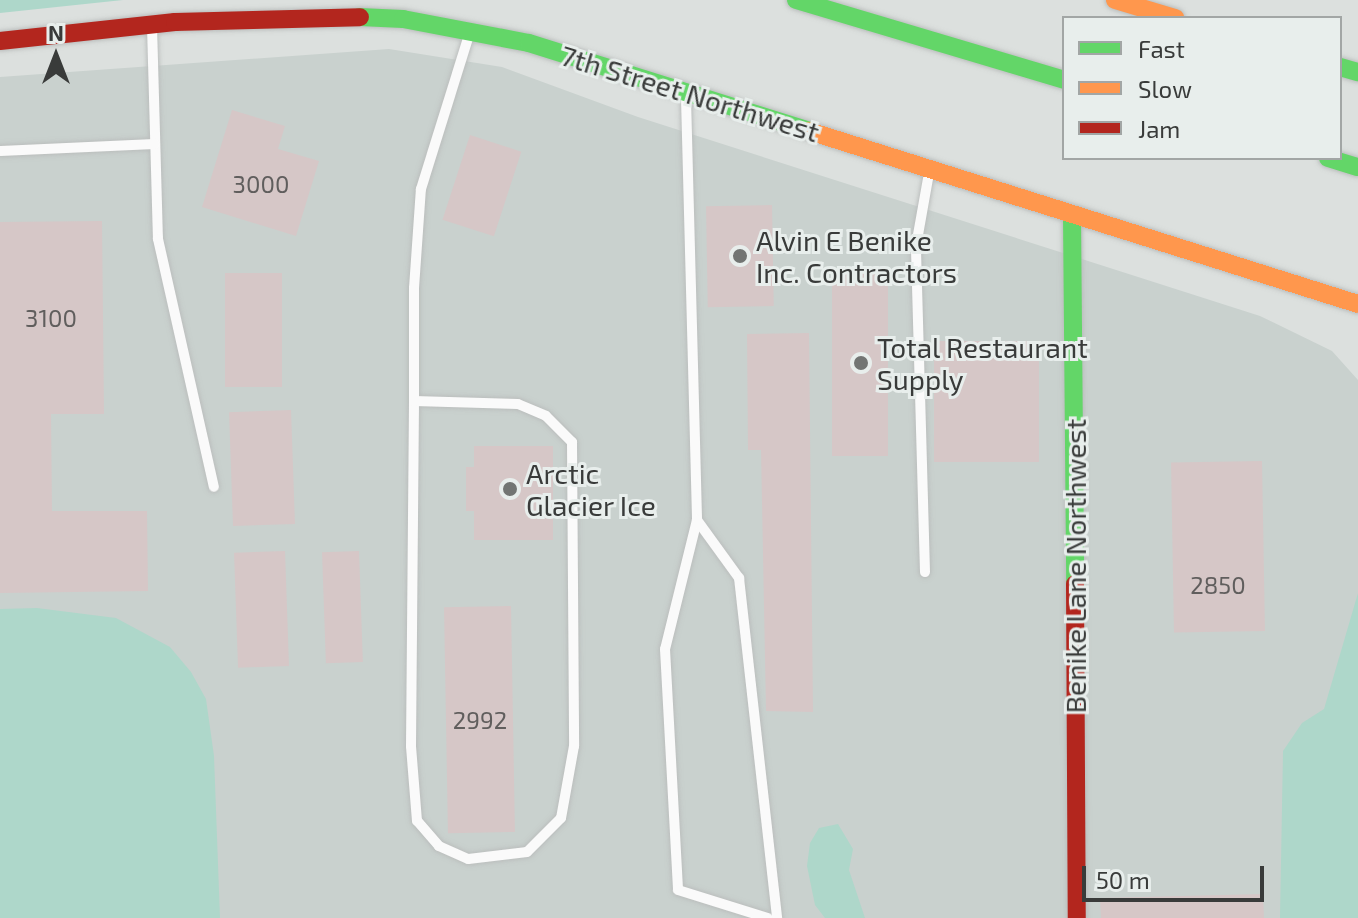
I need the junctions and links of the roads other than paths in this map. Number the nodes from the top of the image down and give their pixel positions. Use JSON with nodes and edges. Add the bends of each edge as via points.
{"nodes":[{"id":1,"x":796,"y":0,"type":"edge"},
{"id":2,"x":1115,"y":0,"type":"edge"},
{"id":3,"x":1168,"y":16,"type":"edge"},
{"id":4,"x":152,"y":24,"type":"junction"},
{"id":5,"x":471,"y":30,"type":"junction"},
{"id":6,"x":0,"y":41,"type":"edge"},
{"id":7,"x":1062,"y":79,"type":"edge"},
{"id":8,"x":686,"y":92,"type":"junction"},
{"id":9,"x":155,"y":144,"type":"junction"},
{"id":10,"x":0,"y":151,"type":"edge"},
{"id":11,"x":1335,"y":160,"type":"edge"},
{"id":12,"x":930,"y":167,"type":"junction"},
{"id":13,"x":1358,"y":167,"type":"edge"},
{"id":14,"x":1072,"y":215,"type":"junction"},
{"id":15,"x":1358,"y":304,"type":"edge"},
{"id":16,"x":414,"y":401,"type":"junction"},
{"id":17,"x":214,"y":487,"type":"dead end"},
{"id":18,"x":697,"y":520,"type":"junction"},
{"id":19,"x":925,"y":572,"type":"dead end"},
{"id":20,"x":768,"y":918,"type":"edge"},
{"id":21,"x":777,"y":918,"type":"edge"},
{"id":22,"x":1077,"y":918,"type":"edge"}],
"edges":[{"from":1,"to":7,"type":"main road"},
{"from":2,"to":3,"type":"main road"},
{"from":4,"to":5,"type":"main road","name":"7th Street Northwest","via":[[333,16],[403,19]]},
{"from":4,"to":6,"type":"main road","name":"7th Street Northwest"},
{"from":4,"to":9,"type":"lane"},
{"from":5,"to":8,"type":"main road","name":"7th Street Northwest"},
{"from":5,"to":16,"type":"lane","via":[[421,189]]},
{"from":8,"to":12,"type":"main road","name":"7th Street Northwest"},
{"from":8,"to":18,"type":"lane"},
{"from":9,"to":10,"type":"lane"},
{"from":9,"to":17,"type":"lane","via":[[158,239]]},
{"from":11,"to":13,"type":"main road"},
{"from":12,"to":14,"type":"main road","name":"7th Street Northwest"},
{"from":12,"to":19,"type":"lane","via":[[916,246]]},
{"from":14,"to":15,"type":"main road","name":"7th Street Northwest","via":[[1331,291]]},
{"from":14,"to":22,"type":"main road","name":"Benike Lane Northwest"},
{"from":16,"to":16,"type":"lane","via":[[518,404],[546,416],[572,442],[574,746],[561,818],[527,852],[468,859],[439,846],[417,821],[411,746]]},
{"from":18,"to":20,"type":"lane","via":[[665,649],[678,890]]},
{"from":18,"to":21,"type":"lane","via":[[739,578]]}]}
